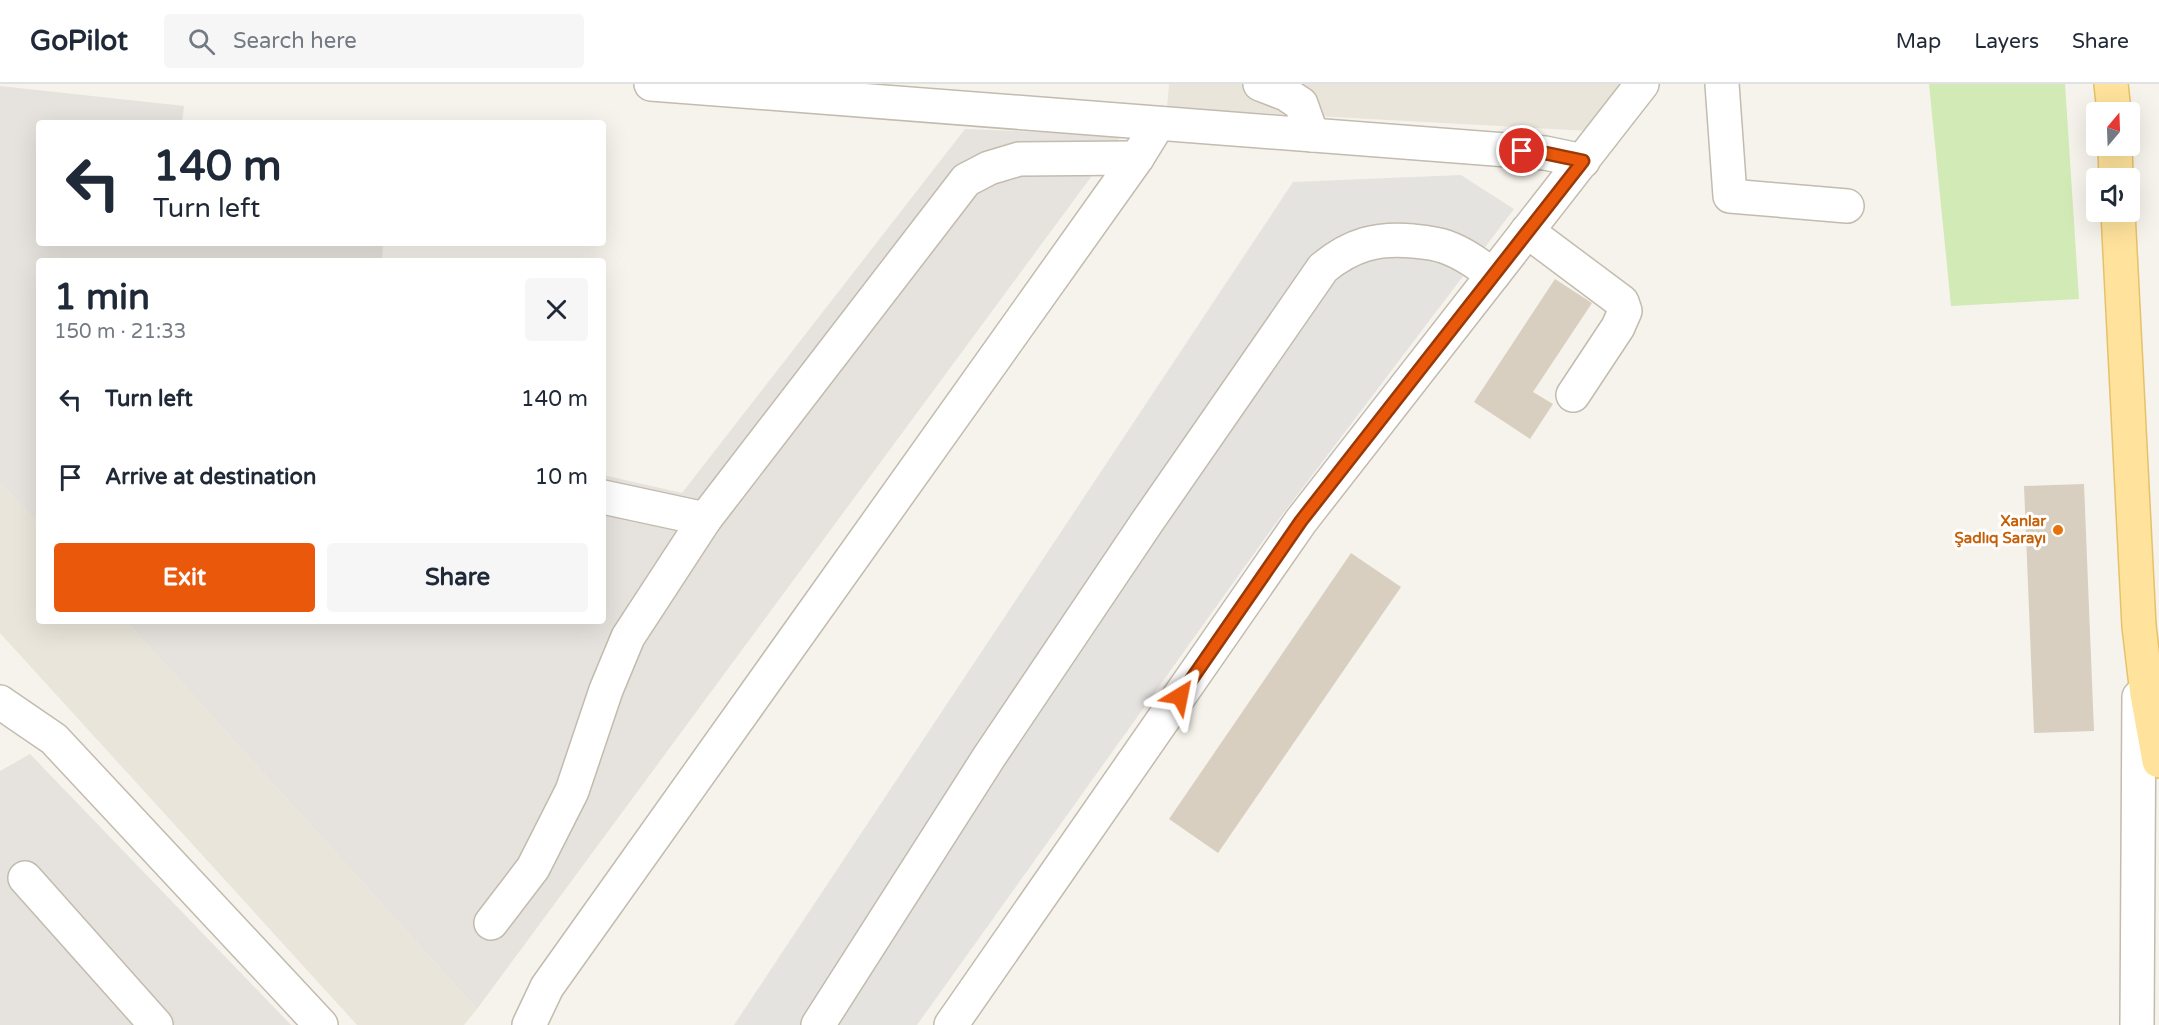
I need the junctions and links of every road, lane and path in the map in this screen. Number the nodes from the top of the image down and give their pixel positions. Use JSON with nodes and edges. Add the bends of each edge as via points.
{"nodes":[{"id":1,"x":651,"y":84,"type":"edge"},
{"id":2,"x":1260,"y":84,"type":"edge"},
{"id":3,"x":1642,"y":84,"type":"edge"},
{"id":4,"x":1722,"y":84,"type":"edge"},
{"id":5,"x":2112,"y":84,"type":"edge"},
{"id":6,"x":2113,"y":102,"type":"edge"},
{"id":7,"x":1158,"y":124,"type":"junction"},
{"id":8,"x":1312,"y":135,"type":"junction"},
{"id":9,"x":1137,"y":158,"type":"junction"},
{"id":10,"x":1583,"y":161,"type":"junction"},
{"id":11,"x":1847,"y":206,"type":"dead end"},
{"id":12,"x":2118,"y":222,"type":"edge"},
{"id":13,"x":1527,"y":231,"type":"junction"},
{"id":14,"x":1493,"y":275,"type":"junction"},
{"id":15,"x":1573,"y":395,"type":"dead end"},
{"id":16,"x":606,"y":498,"type":"edge"},
{"id":17,"x":705,"y":519,"type":"junction"},
{"id":18,"x":2139,"y":626,"type":"junction"},
{"id":19,"x":0,"y":702,"type":"edge"},
{"id":20,"x":2159,"y":761,"type":"edge"},
{"id":21,"x":2159,"y":871,"type":"edge"},
{"id":22,"x":25,"y":878,"type":"dead end"},
{"id":23,"x":2147,"y":915,"type":"edge"},
{"id":24,"x":491,"y":923,"type":"dead end"},
{"id":25,"x":156,"y":1025,"type":"edge"},
{"id":26,"x":321,"y":1025,"type":"edge"},
{"id":27,"x":529,"y":1025,"type":"edge"},
{"id":28,"x":818,"y":1025,"type":"edge"},
{"id":29,"x":951,"y":1025,"type":"edge"},
{"id":30,"x":2137,"y":1025,"type":"edge"}],
"edges":[{"from":1,"to":7,"type":"street"},
{"from":2,"to":8,"type":"street","via":[[1301,104]]},
{"from":3,"to":10,"type":"street"},
{"from":4,"to":11,"type":"street","via":[[1730,196]]},
{"from":5,"to":6,"type":"main road"},
{"from":7,"to":8,"type":"street"},
{"from":7,"to":9,"type":"street"},
{"from":8,"to":10,"type":"street","via":[[1545,153]]},
{"from":9,"to":17,"type":"street","via":[[1019,159],[966,180]]},
{"from":9,"to":27,"type":"street","via":[[547,987]]},
{"from":10,"to":13,"type":"street"},
{"from":12,"to":18,"type":"main road"},
{"from":13,"to":14,"type":"street"},
{"from":13,"to":15,"type":"street","via":[[1622,302],[1625,311]]},
{"from":14,"to":28,"type":"street","via":[[1474,260],[1445,246],[1403,240],[1356,246],[1323,268],[989,757]]},
{"from":14,"to":29,"type":"street","via":[[1301,521]]},
{"from":16,"to":17,"type":"street"},
{"from":17,"to":24,"type":"street","via":[[627,637],[572,791],[533,868]]},
{"from":18,"to":20,"type":"main road"},
{"from":18,"to":23,"type":"street"},
{"from":19,"to":26,"type":"street","via":[[54,739]]},
{"from":21,"to":23,"type":"street"},
{"from":22,"to":25,"type":"street"},
{"from":23,"to":30,"type":"street"}]}
